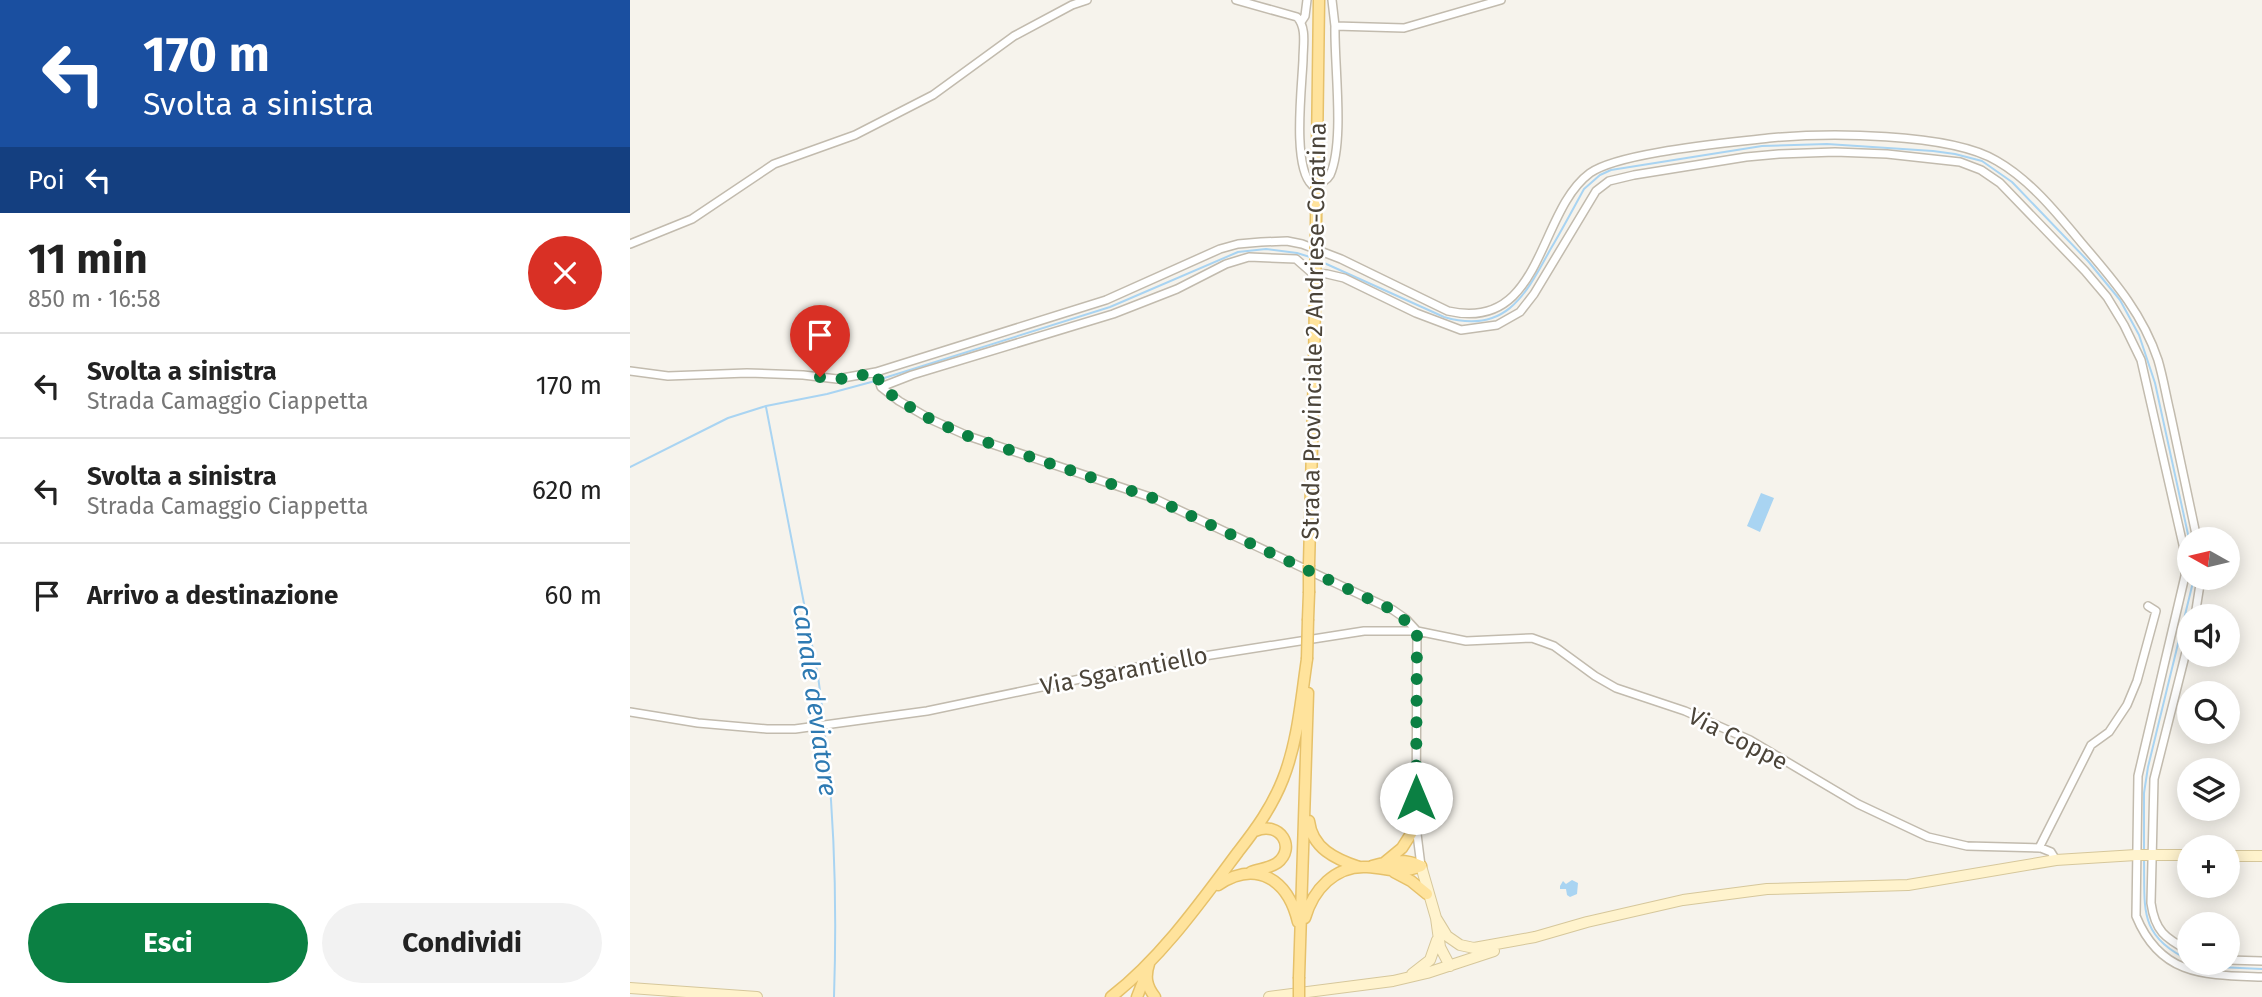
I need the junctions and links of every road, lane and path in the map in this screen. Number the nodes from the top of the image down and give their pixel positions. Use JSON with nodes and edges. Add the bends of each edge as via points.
{"nodes":[{"id":1,"x":1087,"y":0,"type":"edge"},
{"id":2,"x":1236,"y":0,"type":"edge"},
{"id":3,"x":1307,"y":0,"type":"edge"},
{"id":4,"x":1320,"y":0,"type":"edge"},
{"id":5,"x":1332,"y":0,"type":"edge"},
{"id":6,"x":1501,"y":0,"type":"edge"},
{"id":7,"x":1075,"y":3,"type":"edge"},
{"id":8,"x":1301,"y":22,"type":"junction"},
{"id":9,"x":1335,"y":26,"type":"junction"},
{"id":10,"x":1835,"y":135,"type":"junction"},
{"id":11,"x":1835,"y":152,"type":"junction"},
{"id":12,"x":1664,"y":153,"type":"junction"},
{"id":13,"x":1665,"y":170,"type":"junction"},
{"id":14,"x":2028,"y":185,"type":"junction"},
{"id":15,"x":2014,"y":198,"type":"junction"},
{"id":16,"x":630,"y":244,"type":"edge"},
{"id":17,"x":1532,"y":270,"type":"junction"},
{"id":18,"x":1167,"y":274,"type":"junction"},
{"id":19,"x":1545,"y":278,"type":"junction"},
{"id":20,"x":1382,"y":279,"type":"junction"},
{"id":21,"x":1174,"y":290,"type":"junction"},
{"id":22,"x":1375,"y":293,"type":"junction"},
{"id":23,"x":1002,"y":332,"type":"junction"},
{"id":24,"x":1006,"y":346,"type":"junction"},
{"id":25,"x":630,"y":371,"type":"edge"},
{"id":26,"x":876,"y":374,"type":"junction"},
{"id":27,"x":881,"y":385,"type":"junction"},
{"id":28,"x":2179,"y":452,"type":"junction"},
{"id":29,"x":2163,"y":455,"type":"junction"},
{"id":30,"x":2195,"y":527,"type":"edge"},
{"id":31,"x":2148,"y":606,"type":"dead end"},
{"id":32,"x":1417,"y":631,"type":"junction"},
{"id":33,"x":1307,"y":659,"type":"junction"},
{"id":34,"x":2166,"y":659,"type":"junction"},
{"id":35,"x":2177,"y":662,"type":"edge"},
{"id":36,"x":2182,"y":667,"type":"edge"},
{"id":37,"x":630,"y":712,"type":"edge"},
{"id":38,"x":1305,"y":786,"type":"junction"},
{"id":39,"x":1416,"y":826,"type":"junction"},
{"id":40,"x":1255,"y":831,"type":"junction"},
{"id":41,"x":2039,"y":848,"type":"junction"},
{"id":42,"x":2144,"y":855,"type":"junction"},
{"id":43,"x":2177,"y":855,"type":"edge"},
{"id":44,"x":2240,"y":856,"type":"edge"},
{"id":45,"x":2262,"y":856,"type":"edge"},
{"id":46,"x":2056,"y":860,"type":"junction"},
{"id":47,"x":1385,"y":862,"type":"junction"},
{"id":48,"x":1420,"y":866,"type":"junction"},
{"id":49,"x":1364,"y":867,"type":"junction"},
{"id":50,"x":1251,"y":872,"type":"junction"},
{"id":51,"x":1394,"y":872,"type":"junction"},
{"id":52,"x":1213,"y":888,"type":"junction"},
{"id":53,"x":1427,"y":894,"type":"junction"},
{"id":54,"x":1301,"y":931,"type":"junction"},
{"id":55,"x":1442,"y":934,"type":"junction"},
{"id":56,"x":2165,"y":936,"type":"junction"},
{"id":57,"x":1535,"y":937,"type":"junction"},
{"id":58,"x":2177,"y":944,"type":"edge"},
{"id":59,"x":2154,"y":948,"type":"junction"},
{"id":60,"x":2240,"y":960,"type":"edge"},
{"id":61,"x":1150,"y":961,"type":"junction"},
{"id":62,"x":2262,"y":961,"type":"edge"},
{"id":63,"x":1450,"y":966,"type":"junction"},
{"id":64,"x":1146,"y":973,"type":"junction"},
{"id":65,"x":2262,"y":977,"type":"edge"},
{"id":66,"x":1404,"y":979,"type":"junction"},
{"id":67,"x":630,"y":988,"type":"edge"},
{"id":68,"x":1124,"y":992,"type":"edge"},
{"id":69,"x":757,"y":997,"type":"edge"},
{"id":70,"x":1111,"y":997,"type":"edge"},
{"id":71,"x":1137,"y":997,"type":"edge"},
{"id":72,"x":1155,"y":997,"type":"edge"},
{"id":73,"x":1269,"y":997,"type":"edge"},
{"id":74,"x":1299,"y":997,"type":"edge"}],
"edges":[{"from":1,"to":7,"type":"street"},
{"from":2,"to":8,"type":"street"},
{"from":3,"to":8,"type":"street"},
{"from":4,"to":33,"type":"main road","name":"Strada Provinciale 2 Andriese-Coratina","bridge":true},
{"from":5,"to":9,"type":"street"},
{"from":6,"to":9,"type":"street","via":[[1404,28]]},
{"from":7,"to":16,"type":"street","via":[[1014,36],[933,94],[855,135],[774,164],[692,219]]},
{"from":8,"to":9,"type":"street","via":[[1301,151],[1304,174],[1312,185],[1322,184],[1330,176],[1338,132]]},
{"from":10,"to":11,"type":"street"},
{"from":10,"to":12,"type":"street","via":[[1752,140]]},
{"from":10,"to":14,"type":"street","via":[[1968,148],[1999,162]]},
{"from":11,"to":13,"type":"street","via":[[1746,157]]},
{"from":11,"to":15,"type":"street","via":[[1960,162],[1981,170]]},
{"from":12,"to":13,"type":"street"},
{"from":12,"to":17,"type":"street","via":[[1616,160],[1574,188]]},
{"from":13,"to":19,"type":"street","via":[[1609,181],[1595,191]]},
{"from":14,"to":15,"type":"street"},
{"from":14,"to":28,"type":"street","via":[[2137,312],[2158,361]]},
{"from":15,"to":29,"type":"street","via":[[2116,310],[2141,360]]},
{"from":17,"to":19,"type":"street"},
{"from":17,"to":20,"type":"street","via":[[1506,302],[1477,314],[1448,311]]},
{"from":18,"to":20,"type":"street","via":[[1238,244],[1287,241]]},
{"from":18,"to":21,"type":"street"},
{"from":18,"to":23,"type":"street","via":[[1106,300]]},
{"from":19,"to":22,"type":"street","via":[[1520,312],[1497,325],[1477,329],[1444,325]]},
{"from":20,"to":22,"type":"street"},
{"from":21,"to":22,"type":"street","via":[[1249,257],[1296,259],[1312,273],[1343,278]]},
{"from":21,"to":24,"type":"street"},
{"from":23,"to":24,"type":"street"},
{"from":23,"to":26,"type":"street"},
{"from":24,"to":27,"type":"street"},
{"from":25,"to":26,"type":"street","via":[[668,376],[747,373],[837,379]]},
{"from":26,"to":27,"type":"street"},
{"from":27,"to":32,"type":"street","via":[[917,412],[968,436],[1153,498],[1393,610]]},
{"from":28,"to":29,"type":"street"},
{"from":28,"to":30,"type":"street"},
{"from":29,"to":34,"type":"street","via":[[2186,558]]},
{"from":31,"to":41,"type":"street","via":[[2156,611],[2134,689],[2109,732],[2091,745]]},
{"from":32,"to":37,"type":"street","name":"Via Sgarantiello","via":[[1364,631],[1239,649],[927,711],[817,727],[777,730]]},
{"from":32,"to":39,"type":"street"},
{"from":32,"to":41,"type":"street","name":"Via Coppe","via":[[1466,641],[1519,637],[1544,641],[1616,688],[1685,711],[1750,740],[1858,804],[1928,836],[1967,846]]},
{"from":33,"to":38,"type":"main road","name":"Strada Provinciale 2 Andriese-Coratina"},
{"from":33,"to":40,"type":"main road","via":[[1290,758],[1278,792]]},
{"from":34,"to":35,"type":"street"},
{"from":34,"to":42,"type":"street","via":[[2138,776]]},
{"from":36,"to":42,"type":"street","via":[[2154,779]]},
{"from":38,"to":49,"type":"main road","via":[[1310,830],[1321,848],[1336,860]]},
{"from":38,"to":54,"type":"main road","name":"Strada Provinciale 2 Andriese-Coratina"},
{"from":39,"to":47,"type":"main road","via":[[1402,848]]},
{"from":39,"to":48,"type":"street"},
{"from":40,"to":50,"type":"main road","via":[[1273,828],[1286,846],[1276,864]]},
{"from":40,"to":52,"type":"main road"},
{"from":41,"to":46,"type":"street","via":[[2051,852]]},
{"from":42,"to":43,"type":"main road"},
{"from":42,"to":46,"type":"main road"},
{"from":42,"to":56,"type":"street","via":[[2154,920]]},
{"from":42,"to":59,"type":"street","via":[[2136,916]]},
{"from":44,"to":45,"type":"main road"},
{"from":46,"to":57,"type":"main road","via":[[1908,885],[1767,889],[1683,900]]},
{"from":47,"to":48,"type":"main road","via":[[1408,860]]},
{"from":47,"to":49,"type":"main road"},
{"from":48,"to":51,"type":"main road"},
{"from":48,"to":53,"type":"main road"},
{"from":49,"to":51,"type":"main road"},
{"from":49,"to":54,"type":"main road","via":[[1326,881],[1314,897]]},
{"from":50,"to":52,"type":"main road"},
{"from":50,"to":54,"type":"main road","via":[[1278,882],[1289,895]]},
{"from":51,"to":53,"type":"main road"},
{"from":52,"to":61,"type":"main road"},
{"from":53,"to":55,"type":"main road"},
{"from":54,"to":74,"type":"main road","name":"Strada Provinciale 2 Andriese-Coratina","bridge":true},
{"from":55,"to":57,"type":"main road","via":[[1474,948]]},
{"from":55,"to":63,"type":"main road","via":[[1443,955]]},
{"from":55,"to":66,"type":"main road","via":[[1430,960]]},
{"from":56,"to":58,"type":"street"},
{"from":56,"to":59,"type":"street"},
{"from":57,"to":63,"type":"main road"},
{"from":59,"to":65,"type":"street","via":[[2201,974]]},
{"from":60,"to":62,"type":"street"},
{"from":61,"to":64,"type":"main road"},
{"from":61,"to":68,"type":"main road"},
{"from":63,"to":66,"type":"main road"},
{"from":64,"to":71,"type":"main road"},
{"from":64,"to":72,"type":"main road"},
{"from":66,"to":73,"type":"main road"},
{"from":67,"to":69,"type":"main road"},
{"from":68,"to":70,"type":"main road"}]}
